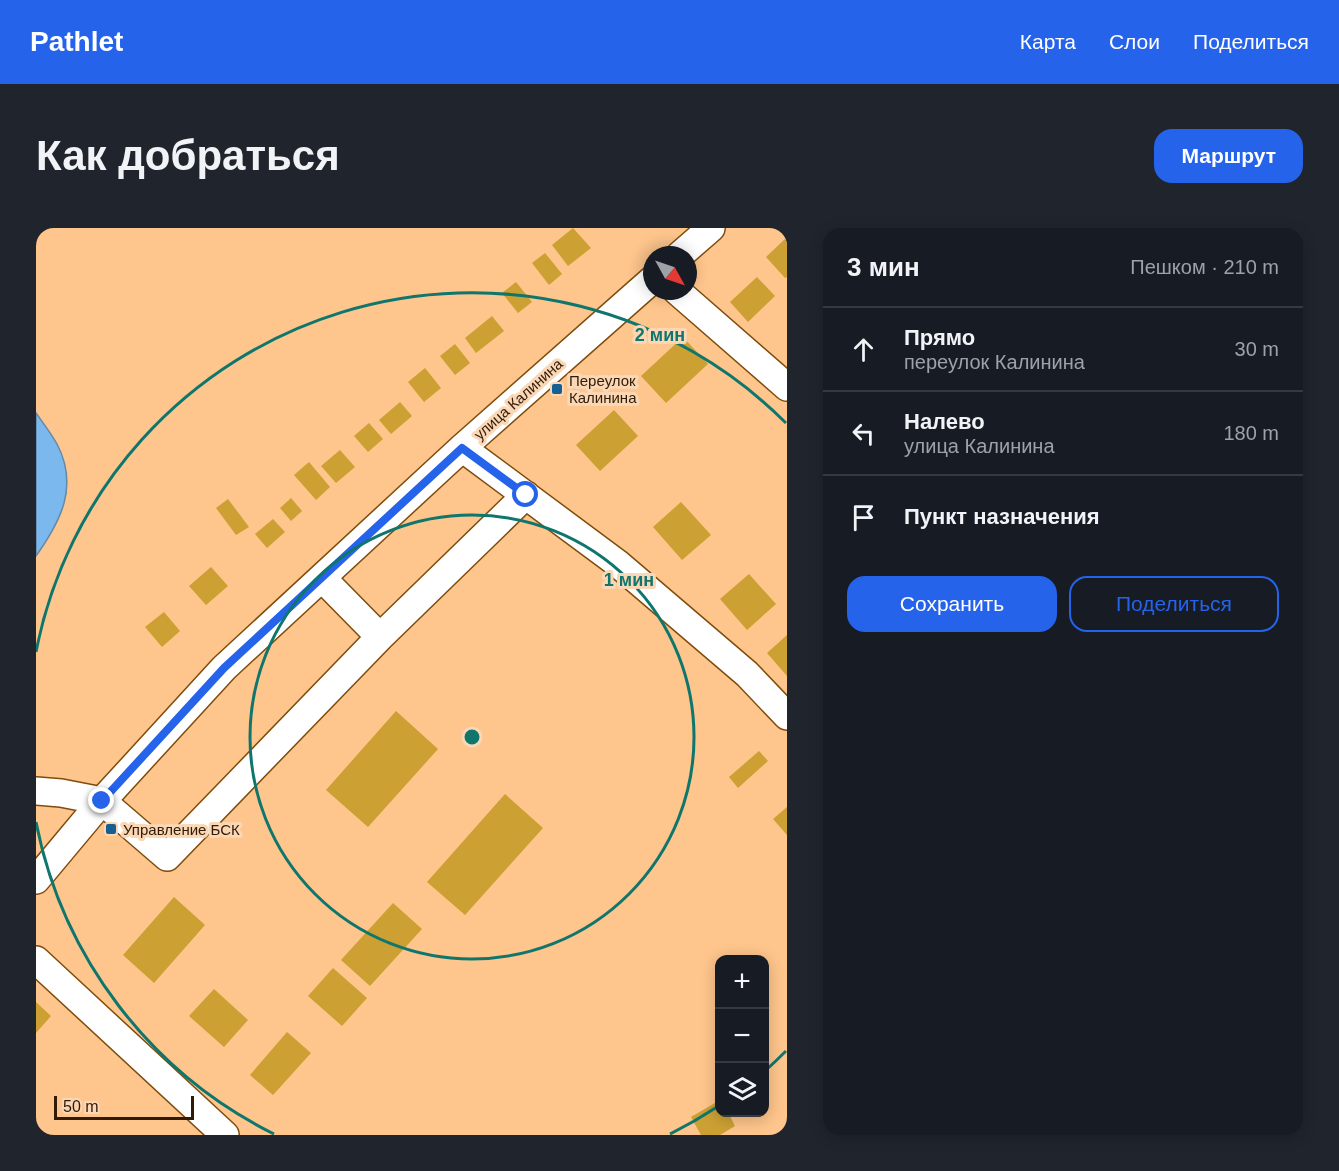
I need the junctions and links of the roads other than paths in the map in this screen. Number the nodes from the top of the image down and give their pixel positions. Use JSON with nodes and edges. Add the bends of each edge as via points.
{"nodes":[{"id":1,"x":711,"y":228,"type":"edge"},
{"id":2,"x":690,"y":246,"type":"edge"},
{"id":3,"x":643,"y":288,"type":"edge"},
{"id":4,"x":687,"y":300,"type":"edge"},
{"id":5,"x":787,"y":387,"type":"edge"},
{"id":6,"x":462,"y":448,"type":"junction"},
{"id":7,"x":526,"y":495,"type":"junction"},
{"id":8,"x":322,"y":578,"type":"junction"},
{"id":9,"x":380,"y":637,"type":"junction"},
{"id":10,"x":787,"y":716,"type":"edge"},
{"id":11,"x":36,"y":791,"type":"edge"},
{"id":12,"x":102,"y":801,"type":"junction"},
{"id":13,"x":36,"y":880,"type":"edge"},
{"id":14,"x":36,"y":960,"type":"edge"},
{"id":15,"x":225,"y":1135,"type":"edge"}],
"edges":[{"from":1,"to":2,"type":"street"},
{"from":3,"to":6,"type":"street","name":"улица Калинина"},
{"from":4,"to":5,"type":"street"},
{"from":6,"to":7,"type":"street"},
{"from":6,"to":8,"type":"street","name":"улица Калинина"},
{"from":7,"to":9,"type":"street"},
{"from":7,"to":10,"type":"street","via":[[617,563],[747,674]]},
{"from":8,"to":9,"type":"street"},
{"from":8,"to":12,"type":"street","name":"улица Калинина","via":[[224,668]]},
{"from":9,"to":12,"type":"street","via":[[167,857]]},
{"from":11,"to":12,"type":"street"},
{"from":12,"to":13,"type":"street","name":"улица Калинина"},
{"from":14,"to":15,"type":"street"}]}
